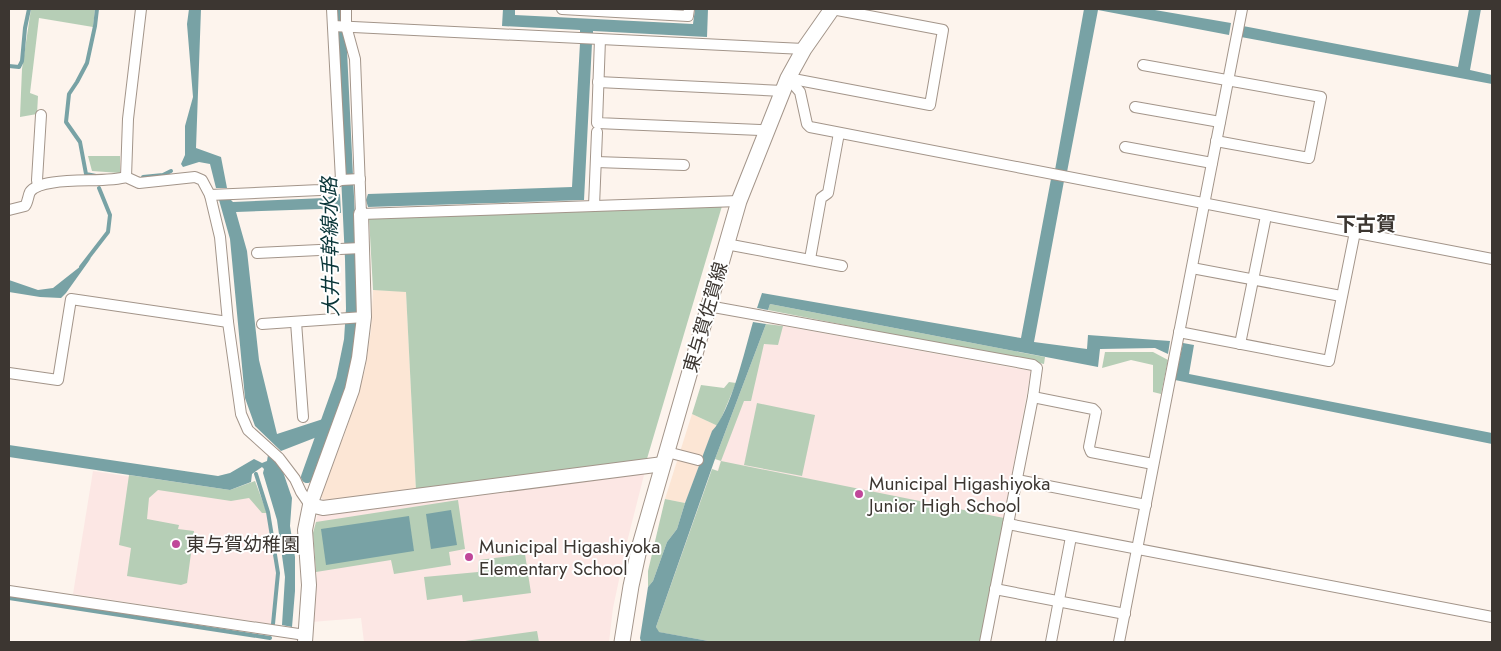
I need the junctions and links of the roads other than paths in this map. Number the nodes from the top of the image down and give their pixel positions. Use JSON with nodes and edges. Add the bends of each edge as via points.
{"nodes":[{"id":1,"x":141,"y":9,"type":"edge"},
{"id":2,"x":332,"y":9,"type":"edge"},
{"id":3,"x":346,"y":9,"type":"edge"},
{"id":4,"x":562,"y":9,"type":"edge"},
{"id":5,"x":586,"y":9,"type":"edge"},
{"id":6,"x":689,"y":9,"type":"edge"},
{"id":7,"x":832,"y":9,"type":"edge"},
{"id":8,"x":1242,"y":9,"type":"edge"},
{"id":9,"x":652,"y":11,"type":"edge"},
{"id":10,"x":333,"y":26,"type":"junction"},
{"id":11,"x":346,"y":26,"type":"junction"},
{"id":12,"x":600,"y":39,"type":"junction"},
{"id":13,"x":804,"y":49,"type":"junction"},
{"id":14,"x":1143,"y":65,"type":"dead end"},
{"id":15,"x":1228,"y":80,"type":"junction"},
{"id":16,"x":598,"y":82,"type":"junction"},
{"id":17,"x":785,"y":84,"type":"junction"},
{"id":18,"x":1134,"y":106,"type":"dead end"},
{"id":19,"x":41,"y":115,"type":"dead end"},
{"id":20,"x":1220,"y":122,"type":"junction"},
{"id":21,"x":597,"y":132,"type":"dead end"},
{"id":22,"x":766,"y":132,"type":"junction"},
{"id":23,"x":839,"y":133,"type":"junction"},
{"id":24,"x":1216,"y":141,"type":"junction"},
{"id":25,"x":1125,"y":147,"type":"dead end"},
{"id":26,"x":596,"y":162,"type":"junction"},
{"id":27,"x":1212,"y":163,"type":"junction"},
{"id":28,"x":684,"y":165,"type":"dead end"},
{"id":29,"x":126,"y":177,"type":"junction"},
{"id":30,"x":341,"y":180,"type":"junction"},
{"id":31,"x":356,"y":180,"type":"junction"},
{"id":32,"x":38,"y":186,"type":"junction"},
{"id":33,"x":210,"y":195,"type":"junction"},
{"id":34,"x":739,"y":201,"type":"junction"},
{"id":35,"x":1204,"y":204,"type":"junction"},
{"id":36,"x":594,"y":206,"type":"junction"},
{"id":37,"x":9,"y":210,"type":"edge"},
{"id":38,"x":361,"y":214,"type":"junction"},
{"id":39,"x":1266,"y":216,"type":"junction"},
{"id":40,"x":1355,"y":232,"type":"junction"},
{"id":41,"x":726,"y":244,"type":"junction"},
{"id":42,"x":358,"y":248,"type":"junction"},
{"id":43,"x":256,"y":253,"type":"dead end"},
{"id":44,"x":810,"y":259,"type":"junction"},
{"id":45,"x":1492,"y":259,"type":"edge"},
{"id":46,"x":842,"y":266,"type":"dead end"},
{"id":47,"x":1192,"y":268,"type":"junction"},
{"id":48,"x":1253,"y":279,"type":"junction"},
{"id":49,"x":1342,"y":296,"type":"junction"},
{"id":50,"x":708,"y":306,"type":"junction"},
{"id":51,"x":356,"y":317,"type":"junction"},
{"id":52,"x":228,"y":322,"type":"junction"},
{"id":53,"x":296,"y":322,"type":"junction"},
{"id":54,"x":262,"y":324,"type":"dead end"},
{"id":55,"x":1180,"y":332,"type":"junction"},
{"id":56,"x":1240,"y":344,"type":"junction"},
{"id":57,"x":9,"y":373,"type":"edge"},
{"id":58,"x":1033,"y":397,"type":"junction"},
{"id":59,"x":303,"y":417,"type":"dead end"},
{"id":60,"x":665,"y":458,"type":"junction"},
{"id":61,"x":698,"y":460,"type":"dead end"},
{"id":62,"x":1153,"y":464,"type":"junction"},
{"id":63,"x":1017,"y":480,"type":"junction"},
{"id":64,"x":310,"y":505,"type":"junction"},
{"id":65,"x":1146,"y":505,"type":"junction"},
{"id":66,"x":1008,"y":524,"type":"junction"},
{"id":67,"x":1071,"y":537,"type":"junction"},
{"id":68,"x":1137,"y":550,"type":"junction"},
{"id":69,"x":995,"y":589,"type":"junction"},
{"id":70,"x":9,"y":591,"type":"edge"},
{"id":71,"x":1059,"y":602,"type":"junction"},
{"id":72,"x":1125,"y":614,"type":"junction"},
{"id":73,"x":1492,"y":617,"type":"edge"},
{"id":74,"x":305,"y":639,"type":"edge"},
{"id":75,"x":622,"y":642,"type":"edge"},
{"id":76,"x":985,"y":642,"type":"edge"},
{"id":77,"x":1051,"y":642,"type":"edge"},
{"id":78,"x":1119,"y":642,"type":"edge"}],
"edges":[{"from":1,"to":29,"type":"street","via":[[128,119]]},
{"from":2,"to":10,"type":"street"},
{"from":3,"to":11,"type":"street"},
{"from":4,"to":5,"type":"street"},
{"from":5,"to":9,"type":"street"},
{"from":6,"to":9,"type":"street","via":[[688,16]]},
{"from":7,"to":13,"type":"main road","name":"東与賀佐賀線"},
{"from":7,"to":17,"type":"street","via":[[944,30],[930,105]]},
{"from":8,"to":15,"type":"street"},
{"from":10,"to":11,"type":"street"},
{"from":10,"to":30,"type":"street"},
{"from":11,"to":12,"type":"street"},
{"from":11,"to":31,"type":"street","via":[[355,59]]},
{"from":12,"to":13,"type":"street"},
{"from":12,"to":16,"type":"street"},
{"from":13,"to":17,"type":"main road","name":"東与賀佐賀線"},
{"from":14,"to":15,"type":"street"},
{"from":15,"to":20,"type":"street"},
{"from":15,"to":24,"type":"street","via":[[1321,97],[1309,158]]},
{"from":16,"to":17,"type":"street"},
{"from":16,"to":22,"type":"street","via":[[597,123]]},
{"from":17,"to":22,"type":"main road","name":"東与賀佐賀線"},
{"from":17,"to":23,"type":"street","via":[[800,92],[810,127]]},
{"from":18,"to":20,"type":"street"},
{"from":19,"to":32,"type":"street"},
{"from":20,"to":24,"type":"street"},
{"from":21,"to":26,"type":"street"},
{"from":22,"to":34,"type":"main road","name":"東与賀佐賀線"},
{"from":23,"to":35,"type":"street"},
{"from":23,"to":44,"type":"street","via":[[828,193],[821,198]]},
{"from":24,"to":27,"type":"street"},
{"from":25,"to":27,"type":"street"},
{"from":26,"to":28,"type":"street"},
{"from":26,"to":36,"type":"street"},
{"from":27,"to":35,"type":"street"},
{"from":29,"to":32,"type":"street","via":[[117,180],[69,180]]},
{"from":29,"to":33,"type":"street","via":[[139,182],[195,177],[202,180]]},
{"from":30,"to":31,"type":"street"},
{"from":30,"to":33,"type":"street","via":[[320,190]]},
{"from":31,"to":38,"type":"street"},
{"from":32,"to":37,"type":"street","via":[[30,192],[25,206]]},
{"from":33,"to":52,"type":"street","via":[[220,237]]},
{"from":34,"to":36,"type":"street"},
{"from":34,"to":41,"type":"main road","name":"東与賀佐賀線"},
{"from":35,"to":39,"type":"street"},
{"from":35,"to":47,"type":"street"},
{"from":36,"to":38,"type":"street"},
{"from":38,"to":42,"type":"street"},
{"from":39,"to":40,"type":"street"},
{"from":39,"to":48,"type":"street"},
{"from":40,"to":45,"type":"street"},
{"from":40,"to":49,"type":"street"},
{"from":41,"to":44,"type":"street"},
{"from":41,"to":50,"type":"main road","name":"東与賀佐賀線"},
{"from":42,"to":43,"type":"street"},
{"from":42,"to":51,"type":"street"},
{"from":44,"to":46,"type":"street"},
{"from":47,"to":48,"type":"street"},
{"from":47,"to":55,"type":"street"},
{"from":48,"to":49,"type":"street"},
{"from":48,"to":56,"type":"street"},
{"from":49,"to":56,"type":"street","via":[[1329,361]]},
{"from":50,"to":58,"type":"street","via":[[1032,365],[1037,368]]},
{"from":50,"to":60,"type":"main road","name":"東与賀佐賀線"},
{"from":51,"to":53,"type":"street"},
{"from":51,"to":64,"type":"street","via":[[359,358],[352,390]]},
{"from":52,"to":57,"type":"street","via":[[71,299],[58,380]]},
{"from":52,"to":64,"type":"street","via":[[241,414],[248,430],[279,458]]},
{"from":53,"to":54,"type":"street"},
{"from":53,"to":59,"type":"street"},
{"from":55,"to":56,"type":"street"},
{"from":55,"to":62,"type":"street"},
{"from":58,"to":62,"type":"street","via":[[1093,409],[1096,412],[1091,452]]},
{"from":58,"to":63,"type":"street"},
{"from":60,"to":61,"type":"street"},
{"from":60,"to":64,"type":"street","via":[[323,508]]},
{"from":60,"to":75,"type":"main road","name":"東与賀佐賀線","via":[[630,586]]},
{"from":62,"to":65,"type":"street"},
{"from":63,"to":65,"type":"street"},
{"from":63,"to":66,"type":"street"},
{"from":64,"to":74,"type":"street","via":[[305,530],[309,585]]},
{"from":65,"to":68,"type":"street"},
{"from":66,"to":67,"type":"street"},
{"from":66,"to":69,"type":"street"},
{"from":67,"to":68,"type":"street"},
{"from":67,"to":71,"type":"street"},
{"from":68,"to":72,"type":"street"},
{"from":68,"to":73,"type":"street"},
{"from":69,"to":71,"type":"street"},
{"from":69,"to":76,"type":"street"},
{"from":70,"to":74,"type":"street"},
{"from":71,"to":72,"type":"street"},
{"from":71,"to":77,"type":"street"},
{"from":72,"to":78,"type":"street"}]}
